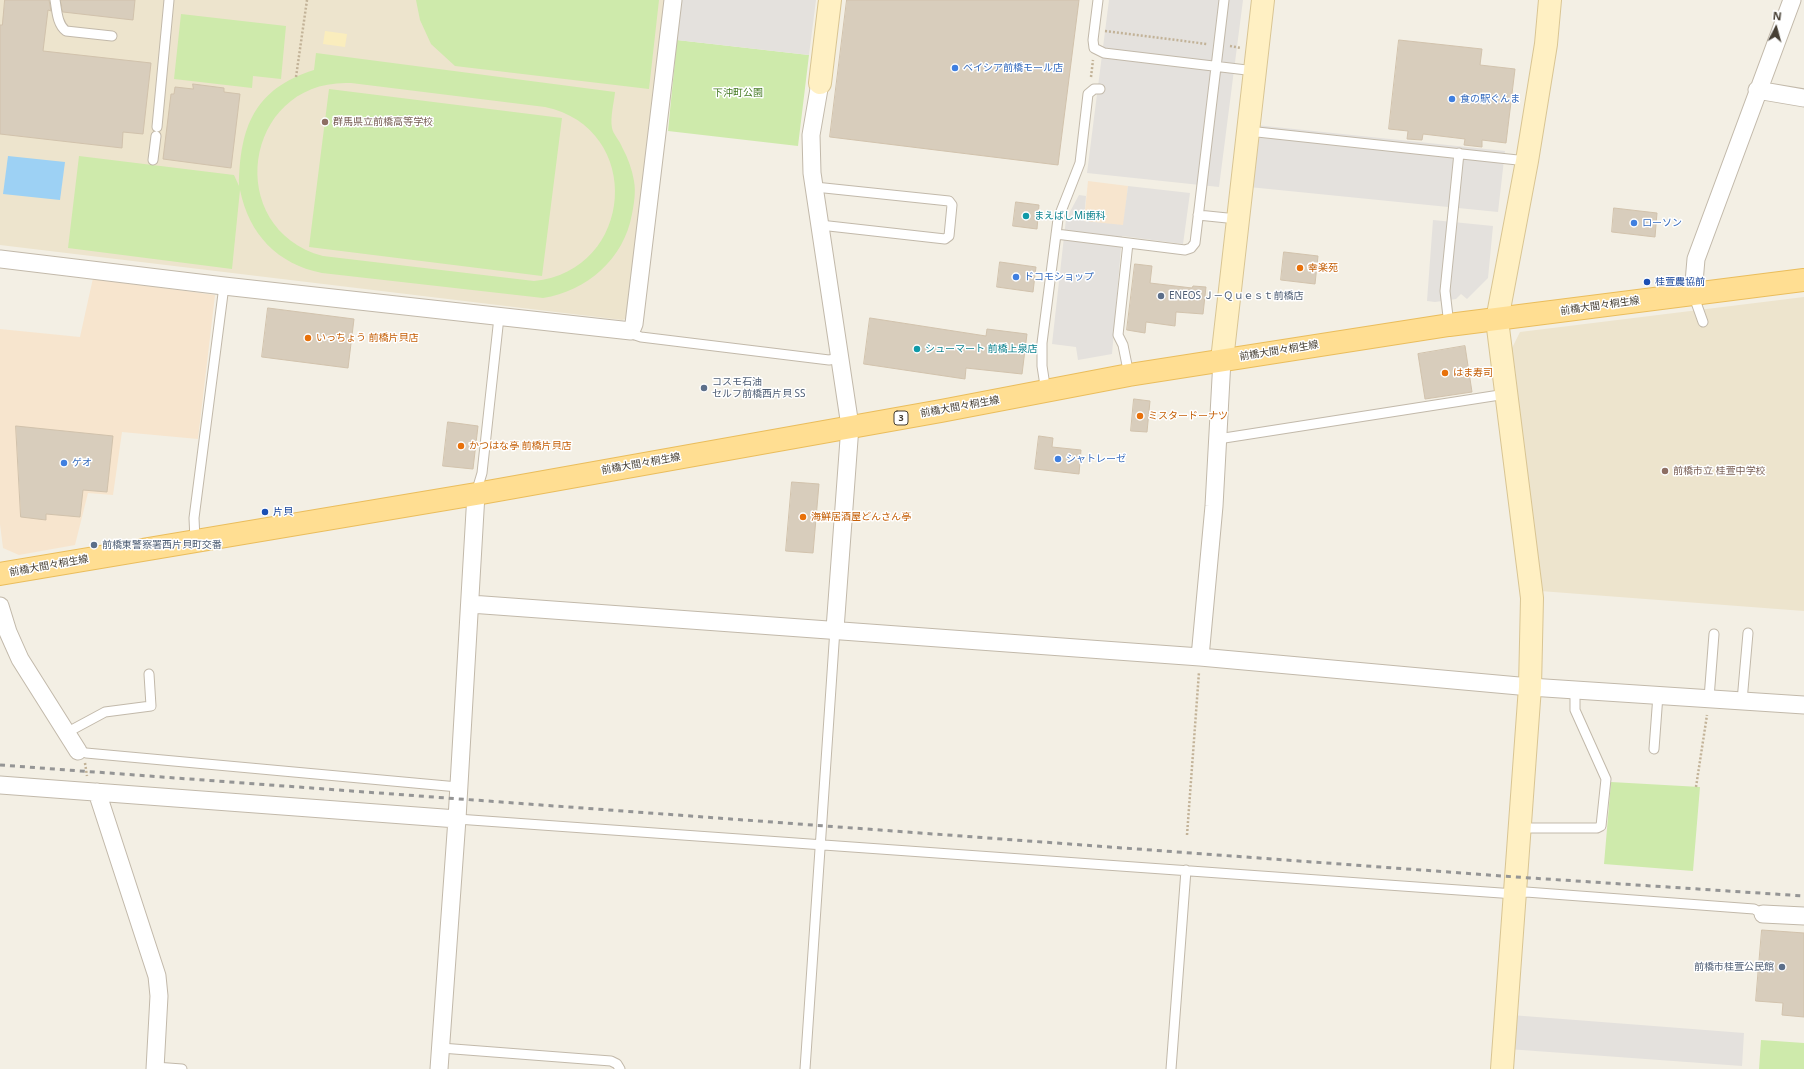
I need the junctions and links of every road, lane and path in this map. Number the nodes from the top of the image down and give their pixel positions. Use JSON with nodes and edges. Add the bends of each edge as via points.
{"nodes":[{"id":1,"x":55,"y":0,"type":"edge"},
{"id":2,"x":169,"y":0,"type":"edge"},
{"id":3,"x":306,"y":0,"type":"edge"},
{"id":4,"x":673,"y":0,"type":"edge"},
{"id":5,"x":830,"y":0,"type":"edge"},
{"id":6,"x":1098,"y":0,"type":"edge"},
{"id":7,"x":1224,"y":0,"type":"edge"},
{"id":8,"x":1263,"y":0,"type":"edge"},
{"id":9,"x":1550,"y":0,"type":"edge"},
{"id":10,"x":1792,"y":0,"type":"edge"},
{"id":11,"x":1094,"y":30,"type":"junction"},
{"id":12,"x":112,"y":36,"type":"dead end"},
{"id":13,"x":1219,"y":45,"type":"junction"},
{"id":14,"x":1094,"y":48,"type":"junction"},
{"id":15,"x":1245,"y":48,"type":"dead end"},
{"id":16,"x":1216,"y":66,"type":"junction"},
{"id":17,"x":1254,"y":71,"type":"junction"},
{"id":18,"x":296,"y":77,"type":"dead end"},
{"id":19,"x":820,"y":83,"type":"joint"},
{"id":20,"x":1100,"y":89,"type":"dead end"},
{"id":21,"x":1757,"y":90,"type":"junction"},
{"id":22,"x":1090,"y":91,"type":"junction"},
{"id":23,"x":1804,"y":98,"type":"edge"},
{"id":24,"x":1248,"y":131,"type":"junction"},
{"id":25,"x":1459,"y":153,"type":"junction"},
{"id":26,"x":153,"y":160,"type":"dead end"},
{"id":27,"x":1528,"y":161,"type":"junction"},
{"id":28,"x":815,"y":187,"type":"junction"},
{"id":29,"x":1198,"y":214,"type":"junction"},
{"id":30,"x":1237,"y":219,"type":"junction"},
{"id":31,"x":820,"y":224,"type":"junction"},
{"id":32,"x":1056,"y":234,"type":"junction"},
{"id":33,"x":1128,"y":243,"type":"junction"},
{"id":34,"x":0,"y":259,"type":"edge"},
{"id":35,"x":1804,"y":280,"type":"edge"},
{"id":36,"x":224,"y":286,"type":"junction"},
{"id":37,"x":1692,"y":294,"type":"junction"},
{"id":38,"x":499,"y":317,"type":"junction"},
{"id":39,"x":1497,"y":320,"type":"junction"},
{"id":40,"x":1703,"y":322,"type":"dead end"},
{"id":41,"x":1449,"y":324,"type":"junction"},
{"id":42,"x":631,"y":331,"type":"junction"},
{"id":43,"x":840,"y":358,"type":"junction"},
{"id":44,"x":1222,"y":360,"type":"junction"},
{"id":45,"x":1129,"y":375,"type":"junction"},
{"id":46,"x":1046,"y":392,"type":"junction"},
{"id":47,"x":1506,"y":394,"type":"junction"},
{"id":48,"x":850,"y":426,"type":"junction"},
{"id":49,"x":1218,"y":439,"type":"junction"},
{"id":50,"x":476,"y":494,"type":"junction"},
{"id":51,"x":195,"y":540,"type":"junction"},
{"id":52,"x":0,"y":574,"type":"edge"},
{"id":53,"x":470,"y":604,"type":"junction"},
{"id":54,"x":0,"y":606,"type":"edge"},
{"id":55,"x":836,"y":629,"type":"junction"},
{"id":56,"x":1748,"y":633,"type":"dead end"},
{"id":57,"x":1714,"y":634,"type":"dead end"},
{"id":58,"x":1200,"y":657,"type":"junction"},
{"id":59,"x":149,"y":674,"type":"dead end"},
{"id":60,"x":1530,"y":687,"type":"junction"},
{"id":61,"x":1575,"y":690,"type":"junction"},
{"id":62,"x":1658,"y":695,"type":"junction"},
{"id":63,"x":1709,"y":698,"type":"junction"},
{"id":64,"x":1742,"y":701,"type":"junction"},
{"id":65,"x":1804,"y":705,"type":"edge"},
{"id":66,"x":66,"y":733,"type":"junction"},
{"id":67,"x":1654,"y":749,"type":"dead end"},
{"id":68,"x":78,"y":751,"type":"junction"},
{"id":69,"x":0,"y":785,"type":"edge"},
{"id":70,"x":1696,"y":787,"type":"dead end"},
{"id":71,"x":458,"y":788,"type":"junction"},
{"id":72,"x":93,"y":791,"type":"junction"},
{"id":73,"x":457,"y":818,"type":"junction"},
{"id":74,"x":1519,"y":828,"type":"junction"},
{"id":75,"x":1187,"y":835,"type":"dead end"},
{"id":76,"x":821,"y":844,"type":"junction"},
{"id":77,"x":1186,"y":870,"type":"junction"},
{"id":78,"x":1515,"y":894,"type":"junction"},
{"id":79,"x":1763,"y":914,"type":"joint"},
{"id":80,"x":1804,"y":916,"type":"edge"},
{"id":81,"x":441,"y":1048,"type":"junction"},
{"id":82,"x":155,"y":1068,"type":"edge"},
{"id":83,"x":182,"y":1069,"type":"edge"},
{"id":84,"x":439,"y":1069,"type":"edge"},
{"id":85,"x":620,"y":1069,"type":"edge"},
{"id":86,"x":805,"y":1069,"type":"edge"},
{"id":87,"x":1171,"y":1069,"type":"edge"},
{"id":88,"x":1502,"y":1069,"type":"edge"}],
"edges":[{"from":1,"to":12,"type":"lane","via":[[59,21],[66,31]]},
{"from":2,"to":26,"type":"lane"},
{"from":3,"to":18,"type":"path"},
{"from":4,"to":42,"type":"street","via":[[634,324]]},
{"from":5,"to":19,"type":"street"},
{"from":6,"to":11,"type":"lane"},
{"from":7,"to":13,"type":"lane"},
{"from":8,"to":17,"type":"street"},
{"from":9,"to":27,"type":"street"},
{"from":10,"to":21,"type":"street"},
{"from":11,"to":13,"type":"path"},
{"from":11,"to":14,"type":"lane"},
{"from":13,"to":15,"type":"path"},
{"from":13,"to":16,"type":"lane"},
{"from":14,"to":16,"type":"lane","via":[[1104,53]]},
{"from":14,"to":22,"type":"path"},
{"from":16,"to":17,"type":"lane"},
{"from":16,"to":29,"type":"lane"},
{"from":17,"to":24,"type":"street"},
{"from":19,"to":28,"type":"street","via":[[810,147]]},
{"from":20,"to":22,"type":"lane"},
{"from":21,"to":23,"type":"street"},
{"from":21,"to":37,"type":"street","via":[[1696,259]]},
{"from":22,"to":32,"type":"lane","via":[[1080,163],[1074,184],[1060,212]]},
{"from":24,"to":25,"type":"lane"},
{"from":24,"to":30,"type":"street"},
{"from":25,"to":27,"type":"lane"},
{"from":25,"to":41,"type":"lane","via":[[1445,291]]},
{"from":27,"to":39,"type":"street"},
{"from":28,"to":31,"type":"street"},
{"from":28,"to":31,"type":"lane","via":[[949,201],[952,205],[949,236],[945,239]]},
{"from":29,"to":30,"type":"lane"},
{"from":29,"to":33,"type":"lane","via":[[1195,243],[1191,248],[1178,249]]},
{"from":30,"to":44,"type":"street"},
{"from":31,"to":43,"type":"street"},
{"from":32,"to":33,"type":"lane"},
{"from":32,"to":46,"type":"lane","via":[[1042,344]]},
{"from":33,"to":45,"type":"lane","via":[[1118,335]]},
{"from":34,"to":36,"type":"street"},
{"from":35,"to":37,"type":"main road","name":"前橋大間々桐生線","number":"3"},
{"from":36,"to":38,"type":"street"},
{"from":36,"to":51,"type":"lane","via":[[194,518]]},
{"from":37,"to":39,"type":"main road","name":"前橋大間々桐生線","number":"3"},
{"from":37,"to":40,"type":"lane"},
{"from":38,"to":42,"type":"street"},
{"from":38,"to":50,"type":"lane","via":[[482,473]]},
{"from":39,"to":41,"type":"main road","name":"前橋大間々桐生線","number":"3"},
{"from":39,"to":47,"type":"street"},
{"from":41,"to":44,"type":"main road","name":"前橋大間々桐生線","number":"3"},
{"from":42,"to":43,"type":"lane","via":[[641,337],[829,360]]},
{"from":43,"to":48,"type":"street"},
{"from":44,"to":45,"type":"main road","name":"前橋大間々桐生線","number":"3"},
{"from":44,"to":49,"type":"street"},
{"from":45,"to":46,"type":"main road","name":"前橋大間々桐生線","number":"3"},
{"from":46,"to":48,"type":"main road","name":"前橋大間々桐生線","number":"3"},
{"from":47,"to":49,"type":"lane"},
{"from":47,"to":60,"type":"street","via":[[1532,598]]},
{"from":48,"to":50,"type":"main road","name":"前橋大間々桐生線","number":"3"},
{"from":48,"to":55,"type":"street"},
{"from":49,"to":58,"type":"street"},
{"from":50,"to":51,"type":"main road","name":"前橋大間々桐生線","number":"3"},
{"from":50,"to":53,"type":"street"},
{"from":51,"to":52,"type":"main road","name":"前橋大間々桐生線","number":"3"},
{"from":53,"to":55,"type":"street"},
{"from":53,"to":71,"type":"street"},
{"from":54,"to":66,"type":"street","via":[[13,645]]},
{"from":55,"to":58,"type":"street"},
{"from":55,"to":76,"type":"lane"},
{"from":56,"to":64,"type":"lane"},
{"from":57,"to":63,"type":"lane"},
{"from":58,"to":60,"type":"street"},
{"from":58,"to":75,"type":"path"},
{"from":59,"to":66,"type":"lane","via":[[151,706],[105,712]]},
{"from":60,"to":61,"type":"street"},
{"from":60,"to":74,"type":"street"},
{"from":61,"to":62,"type":"street"},
{"from":61,"to":74,"type":"lane","via":[[1575,710],[1606,778],[1601,826]]},
{"from":62,"to":63,"type":"street"},
{"from":62,"to":67,"type":"lane"},
{"from":63,"to":64,"type":"street"},
{"from":63,"to":70,"type":"path"},
{"from":64,"to":65,"type":"street"},
{"from":66,"to":68,"type":"street"},
{"from":68,"to":71,"type":"lane"},
{"from":68,"to":72,"type":"path","via":[[85,763]]},
{"from":69,"to":72,"type":"street"},
{"from":71,"to":73,"type":"street"},
{"from":72,"to":73,"type":"street"},
{"from":72,"to":82,"type":"street","via":[[157,976],[159,996]]},
{"from":73,"to":76,"type":"lane"},
{"from":73,"to":81,"type":"street"},
{"from":74,"to":78,"type":"street"},
{"from":76,"to":77,"type":"lane"},
{"from":76,"to":86,"type":"lane"},
{"from":77,"to":78,"type":"lane"},
{"from":77,"to":87,"type":"lane"},
{"from":78,"to":79,"type":"lane","via":[[1526,892],[1754,909]]},
{"from":78,"to":88,"type":"street"},
{"from":79,"to":80,"type":"street"},
{"from":81,"to":84,"type":"street"},
{"from":81,"to":85,"type":"lane","via":[[611,1061]]},
{"from":82,"to":83,"type":"lane"}]}
